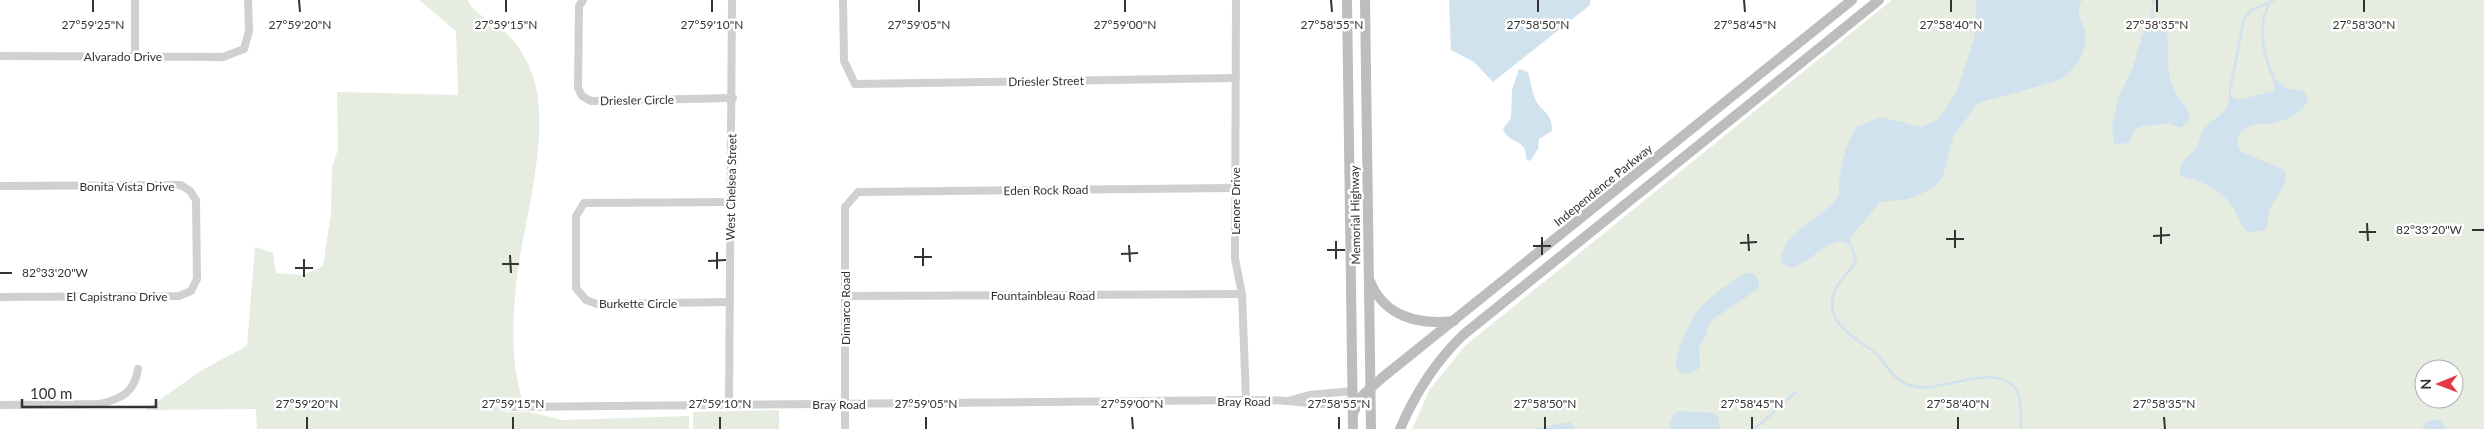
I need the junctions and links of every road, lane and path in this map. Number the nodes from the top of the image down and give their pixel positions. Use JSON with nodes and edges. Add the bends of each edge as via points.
{"nodes":[{"id":1,"x":135,"y":0,"type":"edge"},
{"id":2,"x":248,"y":0,"type":"edge"},
{"id":3,"x":583,"y":0,"type":"edge"},
{"id":4,"x":732,"y":0,"type":"edge"},
{"id":5,"x":843,"y":0,"type":"edge"},
{"id":6,"x":1236,"y":0,"type":"edge"},
{"id":7,"x":1347,"y":0,"type":"edge"},
{"id":8,"x":1365,"y":0,"type":"edge"},
{"id":9,"x":1852,"y":0,"type":"edge"},
{"id":10,"x":1879,"y":0,"type":"edge"},
{"id":11,"x":0,"y":56,"type":"edge"},
{"id":12,"x":135,"y":56,"type":"junction"},
{"id":13,"x":1236,"y":78,"type":"junction"},
{"id":14,"x":732,"y":98,"type":"junction"},
{"id":15,"x":1366,"y":100,"type":"junction"},
{"id":16,"x":1348,"y":101,"type":"junction"},
{"id":17,"x":0,"y":186,"type":"edge"},
{"id":18,"x":1234,"y":188,"type":"junction"},
{"id":19,"x":858,"y":192,"type":"joint"},
{"id":20,"x":731,"y":202,"type":"junction"},
{"id":21,"x":1350,"y":230,"type":"junction"},
{"id":22,"x":1368,"y":230,"type":"junction"},
{"id":23,"x":196,"y":251,"type":"joint"},
{"id":24,"x":1369,"y":278,"type":"junction"},
{"id":25,"x":1242,"y":294,"type":"junction"},
{"id":26,"x":844,"y":296,"type":"junction"},
{"id":27,"x":0,"y":297,"type":"edge"},
{"id":28,"x":730,"y":302,"type":"junction"},
{"id":29,"x":1454,"y":321,"type":"junction"},
{"id":30,"x":138,"y":369,"type":"dead end"},
{"id":31,"x":1370,"y":384,"type":"junction"},
{"id":32,"x":1356,"y":397,"type":"junction"},
{"id":33,"x":1246,"y":400,"type":"junction"},
{"id":34,"x":1288,"y":401,"type":"junction"},
{"id":35,"x":729,"y":404,"type":"junction"},
{"id":36,"x":845,"y":404,"type":"junction"},
{"id":37,"x":0,"y":405,"type":"edge"},
{"id":38,"x":510,"y":407,"type":"dead end"},
{"id":39,"x":1371,"y":426,"type":"edge"},
{"id":40,"x":845,"y":429,"type":"edge"},
{"id":41,"x":1353,"y":429,"type":"edge"},
{"id":42,"x":1400,"y":429,"type":"edge"}],
"edges":[{"from":1,"to":12,"type":"street"},
{"from":2,"to":12,"type":"street","name":"Alvarado Drive","via":[[249,31],[244,49],[222,57]]},
{"from":3,"to":14,"type":"street","name":"Driesler Circle","via":[[579,6],[578,88],[582,96],[591,101]]},
{"from":4,"to":14,"type":"street","name":"West Chelsea Street"},
{"from":5,"to":13,"type":"street","name":"Driesler Street","via":[[844,61],[855,84]]},
{"from":6,"to":13,"type":"street","name":"Lenore Drive"},
{"from":7,"to":16,"type":"main road","name":"Memorial Highway"},
{"from":8,"to":15,"type":"main road","name":"Memorial Highway"},
{"from":9,"to":29,"type":"main road","name":"Independence Parkway"},
{"from":10,"to":42,"type":"main road","via":[[1463,335],[1429,375]]},
{"from":11,"to":12,"type":"street","name":"Alvarado Drive"},
{"from":13,"to":18,"type":"street","name":"Lenore Drive"},
{"from":14,"to":20,"type":"street","name":"West Chelsea Street"},
{"from":15,"to":16,"type":"main road"},
{"from":15,"to":22,"type":"main road","name":"Memorial Highway"},
{"from":16,"to":21,"type":"main road","name":"Memorial Highway"},
{"from":17,"to":23,"type":"street","name":"Bonita Vista Drive","via":[[181,185],[196,200]]},
{"from":18,"to":19,"type":"street","name":"Eden Rock Road"},
{"from":18,"to":25,"type":"street","name":"Lenore Drive","via":[[1235,259]]},
{"from":19,"to":26,"type":"street","name":"Dimarco Road","via":[[845,207]]},
{"from":20,"to":28,"type":"street","name":"West Chelsea Street"},
{"from":20,"to":28,"type":"street","name":"Burkette Circle","via":[[584,203],[576,216],[576,288],[586,300],[598,304]]},
{"from":21,"to":22,"type":"main road"},
{"from":21,"to":32,"type":"main road","name":"Memorial Highway"},
{"from":22,"to":24,"type":"main road","name":"Memorial Highway"},
{"from":23,"to":27,"type":"street","name":"El Capistrano Drive","via":[[197,279],[191,291],[179,296]]},
{"from":24,"to":29,"type":"main road","via":[[1382,299],[1407,318],[1424,323]]},
{"from":24,"to":31,"type":"main road","name":"Memorial Highway"},
{"from":25,"to":26,"type":"street","name":"Fountainbleau Road"},
{"from":25,"to":33,"type":"street","name":"Lenore Drive"},
{"from":26,"to":36,"type":"street","name":"Dimarco Road"},
{"from":28,"to":35,"type":"street","name":"West Chelsea Street"},
{"from":29,"to":31,"type":"main road","name":"Independence Parkway"},
{"from":30,"to":37,"type":"street","via":[[134,387],[124,396],[100,404]]},
{"from":31,"to":32,"type":"main road","name":"Independence Parkway"},
{"from":31,"to":39,"type":"main road","name":"Memorial Highway"},
{"from":32,"to":34,"type":"street","name":"Bray Road","via":[[1321,404]]},
{"from":32,"to":34,"type":"street","name":"Bray Road","via":[[1310,395]]},
{"from":32,"to":39,"type":"main road"},
{"from":32,"to":41,"type":"main road","name":"Independence Parkway"},
{"from":33,"to":34,"type":"street","name":"Bray Road"},
{"from":33,"to":36,"type":"street","name":"Bray Road"},
{"from":35,"to":36,"type":"street","name":"Bray Road"},
{"from":35,"to":38,"type":"street","name":"Bray Road"},
{"from":36,"to":40,"type":"street","name":"Dimarco Road"}]}
